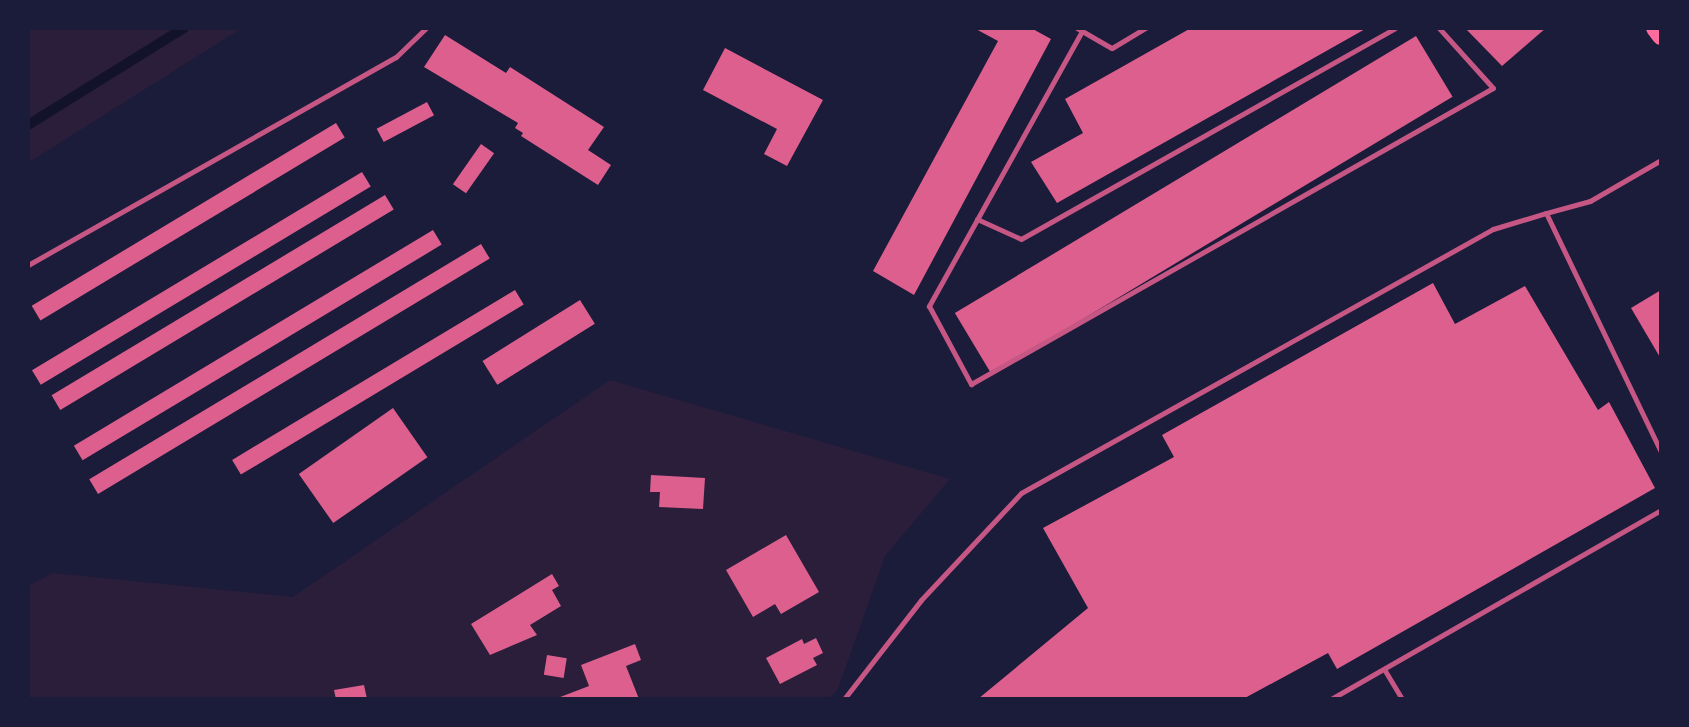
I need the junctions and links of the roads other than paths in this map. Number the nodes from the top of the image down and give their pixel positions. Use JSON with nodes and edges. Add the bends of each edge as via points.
{"nodes":[{"id":1,"x":426,"y":28,"type":"edge"},
{"id":2,"x":1146,"y":28,"type":"edge"},
{"id":3,"x":1395,"y":28,"type":"edge"},
{"id":4,"x":1439,"y":28,"type":"edge"},
{"id":5,"x":1655,"y":28,"type":"edge"},
{"id":6,"x":1080,"y":29,"type":"edge"},
{"id":7,"x":1661,"y":36,"type":"edge"},
{"id":8,"x":1661,"y":160,"type":"edge"},
{"id":9,"x":1546,"y":212,"type":"junction"},
{"id":10,"x":977,"y":219,"type":"junction"},
{"id":11,"x":28,"y":265,"type":"edge"},
{"id":12,"x":1661,"y":452,"type":"edge"},
{"id":13,"x":1661,"y":510,"type":"edge"},
{"id":14,"x":1384,"y":668,"type":"junction"},
{"id":15,"x":844,"y":699,"type":"edge"},
{"id":16,"x":1331,"y":699,"type":"edge"},
{"id":17,"x":1402,"y":699,"type":"edge"}],
"edges":[{"from":1,"to":11,"type":"lane","via":[[397,57]]},
{"from":2,"to":6,"type":"lane","via":[[1112,48]]},
{"from":3,"to":10,"type":"lane","via":[[1021,239]]},
{"from":4,"to":10,"type":"lane","via":[[1493,88],[971,384],[929,306]]},
{"from":5,"to":7,"type":"main road"},
{"from":6,"to":10,"type":"lane"},
{"from":8,"to":9,"type":"lane","via":[[1590,201]]},
{"from":9,"to":12,"type":"lane"},
{"from":9,"to":15,"type":"lane","via":[[1493,229],[1021,493],[921,600]]},
{"from":13,"to":14,"type":"lane"},
{"from":14,"to":16,"type":"lane"},
{"from":14,"to":17,"type":"lane"}]}
